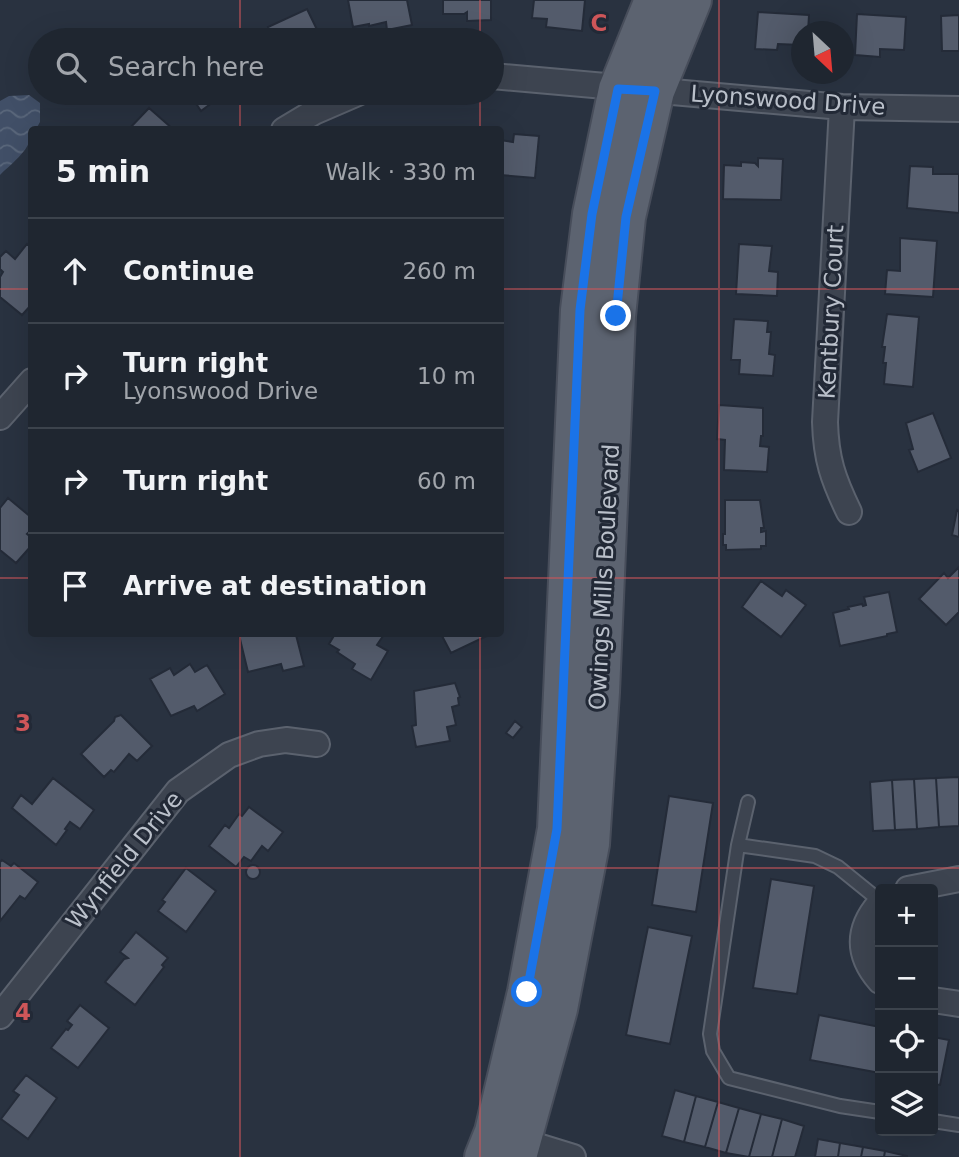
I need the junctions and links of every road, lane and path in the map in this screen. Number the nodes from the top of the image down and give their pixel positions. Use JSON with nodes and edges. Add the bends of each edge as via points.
{"nodes":[{"id":1,"x":654,"y":0,"type":"edge"},
{"id":2,"x":692,"y":0,"type":"edge"},
{"id":3,"x":504,"y":77,"type":"edge"},
{"id":4,"x":637,"y":90,"type":"junction"},
{"id":5,"x":330,"y":105,"type":"edge"},
{"id":6,"x":842,"y":107,"type":"junction"},
{"id":7,"x":959,"y":109,"type":"edge"},
{"id":8,"x":291,"y":126,"type":"edge"},
{"id":9,"x":28,"y":386,"type":"edge"},
{"id":10,"x":0,"y":417,"type":"edge"},
{"id":11,"x":849,"y":512,"type":"dead end"},
{"id":12,"x":317,"y":744,"type":"dead end"},
{"id":13,"x":748,"y":802,"type":"dead end"},
{"id":14,"x":738,"y":845,"type":"junction"},
{"id":15,"x":959,"y":879,"type":"edge"},
{"id":16,"x":934,"y":884,"type":"edge"},
{"id":17,"x":875,"y":898,"type":"edge"},
{"id":18,"x":875,"y":909,"type":"edge"},
{"id":19,"x":875,"y":974,"type":"edge"},
{"id":20,"x":938,"y":1001,"type":"edge"},
{"id":21,"x":4,"y":1004,"type":"edge"},
{"id":22,"x":959,"y":1004,"type":"edge"},
{"id":23,"x":875,"y":1111,"type":"edge"},
{"id":24,"x":938,"y":1122,"type":"edge"},
{"id":25,"x":959,"y":1125,"type":"edge"},
{"id":26,"x":505,"y":1147,"type":"edge"},
{"id":27,"x":573,"y":1157,"type":"edge"}],
"edges":[{"from":1,"to":4,"type":"main road","name":"Owings Mills Boulevard"},
{"from":2,"to":4,"type":"main road","name":"Owings Mills Boulevard"},
{"from":3,"to":4,"type":"street","name":"Lyonswood Drive"},
{"from":4,"to":6,"type":"street","name":"Lyonswood Drive"},
{"from":4,"to":26,"type":"main road","name":"Owings Mills Boulevard","via":[[592,214],[580,310],[557,829]]},
{"from":5,"to":8,"type":"street"},
{"from":6,"to":7,"type":"street","name":"Lyonswood Drive"},
{"from":6,"to":11,"type":"street","name":"Kentbury Court","via":[[825,422],[826,451]]},
{"from":9,"to":10,"type":"street"},
{"from":12,"to":21,"type":"street","name":"Wynfield Drive","via":[[286,740],[259,744],[229,755],[178,792]]},
{"from":13,"to":14,"type":"lane"},
{"from":14,"to":17,"type":"lane","via":[[816,856],[838,867]]},
{"from":14,"to":23,"type":"lane","via":[[710,1034],[719,1065],[729,1078]]},
{"from":15,"to":16,"type":"street"},
{"from":18,"to":19,"type":"street","via":[[867,920],[863,945]]},
{"from":20,"to":22,"type":"street"},
{"from":24,"to":25,"type":"lane"},
{"from":26,"to":27,"type":"street"}]}
